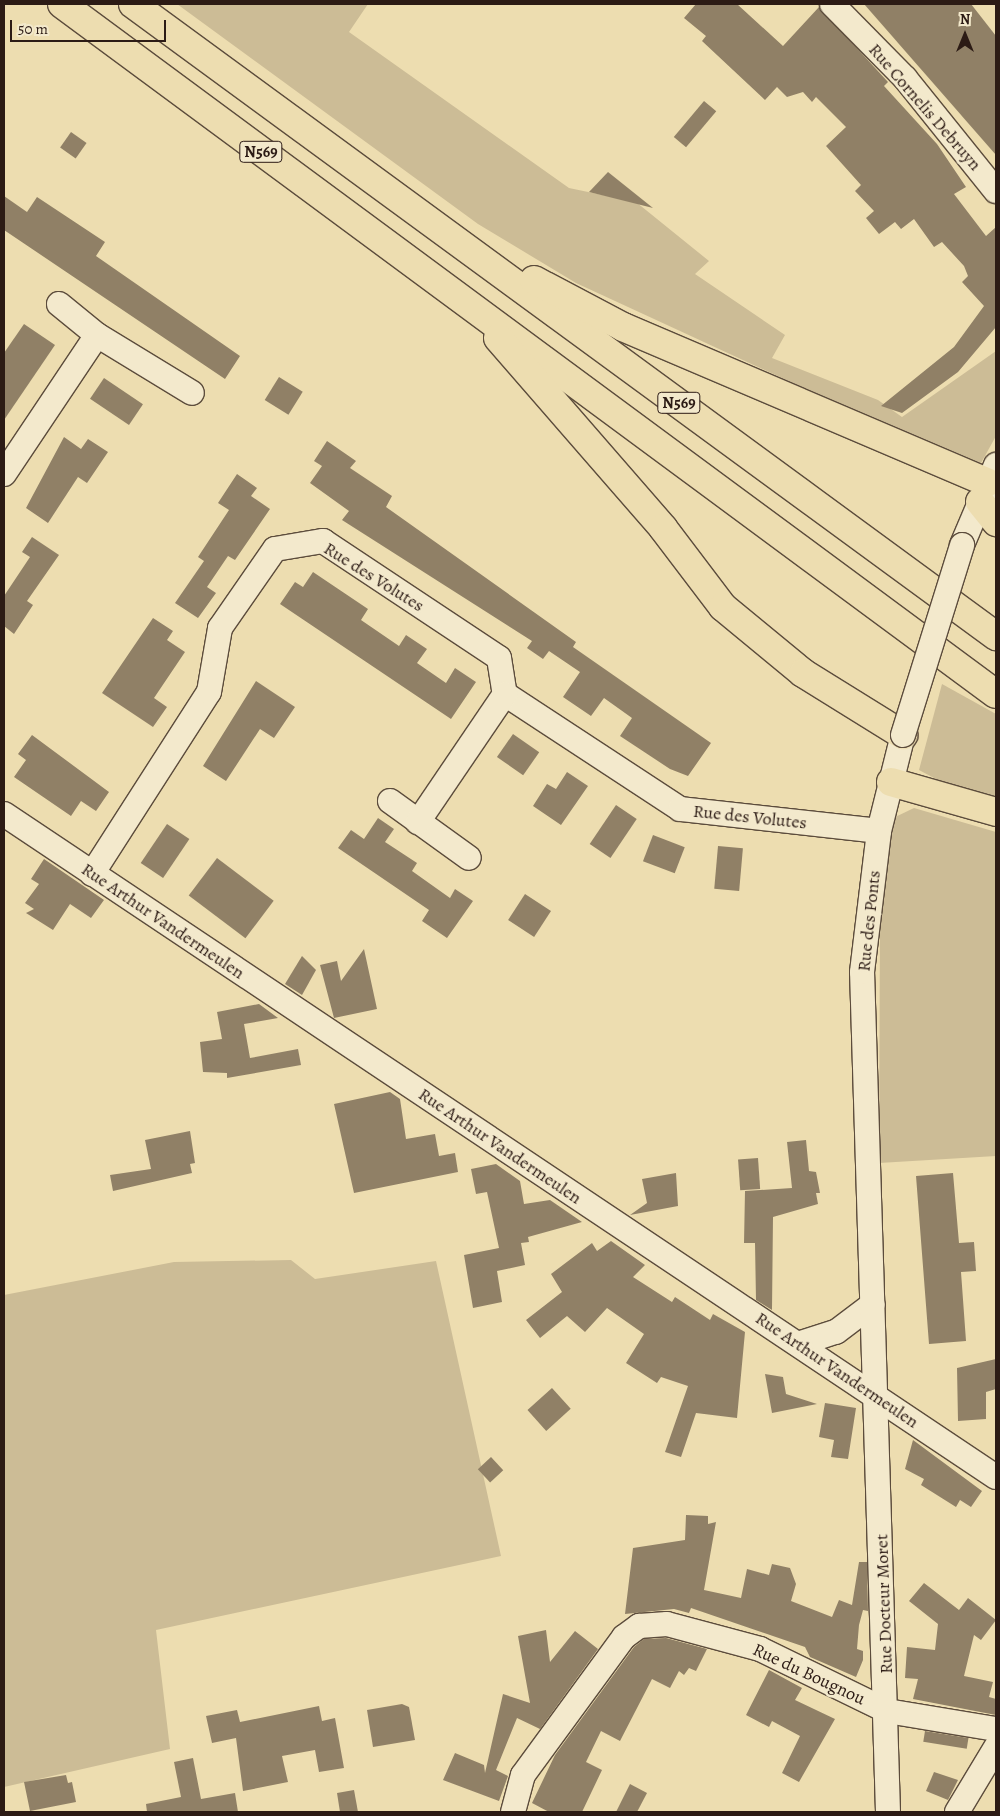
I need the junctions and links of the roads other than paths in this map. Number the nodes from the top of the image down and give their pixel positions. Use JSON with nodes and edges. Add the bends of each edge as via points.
{"nodes":[{"id":1,"x":62,"y":4,"type":"edge"},
{"id":2,"x":133,"y":4,"type":"edge"},
{"id":3,"x":832,"y":4,"type":"edge"},
{"id":4,"x":996,"y":191,"type":"edge"},
{"id":5,"x":450,"y":235,"type":"junction"},
{"id":6,"x":462,"y":298,"type":"junction"},
{"id":7,"x":59,"y":304,"type":"dead end"},
{"id":8,"x":97,"y":334,"type":"junction"},
{"id":9,"x":192,"y":393,"type":"dead end"},
{"id":10,"x":4,"y":474,"type":"edge"},
{"id":11,"x":990,"y":493,"type":"edge"},
{"id":12,"x":996,"y":636,"type":"edge"},
{"id":13,"x":505,"y":694,"type":"junction"},
{"id":14,"x":996,"y":694,"type":"edge"},
{"id":15,"x":903,"y":735,"type":"junction"},
{"id":16,"x":891,"y":782,"type":"junction"},
{"id":17,"x":390,"y":801,"type":"dead end"},
{"id":18,"x":996,"y":812,"type":"edge"},
{"id":19,"x":9,"y":822,"type":"edge"},
{"id":20,"x":418,"y":822,"type":"junction"},
{"id":21,"x":879,"y":831,"type":"junction"},
{"id":22,"x":469,"y":858,"type":"dead end"},
{"id":23,"x":92,"y":874,"type":"junction"},
{"id":24,"x":874,"y":1304,"type":"junction"},
{"id":25,"x":798,"y":1344,"type":"junction"},
{"id":26,"x":877,"y":1397,"type":"junction"},
{"id":27,"x":996,"y":1477,"type":"edge"},
{"id":28,"x":887,"y":1711,"type":"junction"},
{"id":29,"x":996,"y":1729,"type":"edge"},
{"id":30,"x":996,"y":1747,"type":"edge"},
{"id":31,"x":513,"y":1812,"type":"edge"},
{"id":32,"x":888,"y":1812,"type":"edge"},
{"id":33,"x":957,"y":1812,"type":"edge"}],
"edges":[{"from":1,"to":6,"type":"highway","number":"N569"},
{"from":2,"to":5,"type":"highway","number":"N569"},
{"from":3,"to":4,"type":"street","name":"Rue Cornelis Debruyn","via":[[906,78]]},
{"from":5,"to":11,"type":"highway","via":[[623,327]]},
{"from":5,"to":12,"type":"highway","number":"N569"},
{"from":6,"to":14,"type":"highway","number":"N569"},
{"from":6,"to":15,"type":"highway","via":[[619,476],[723,608],[803,673]]},
{"from":7,"to":8,"type":"street"},
{"from":8,"to":9,"type":"street"},
{"from":8,"to":10,"type":"street"},
{"from":11,"to":15,"type":"street","name":"Rue des Ponts","bridge":true,"via":[[962,545]]},
{"from":13,"to":20,"type":"street"},
{"from":13,"to":21,"type":"street","name":"Rue des Volutes","via":[[680,809]]},
{"from":13,"to":23,"type":"street","name":"Rue des Volutes","via":[[499,658],[323,541],[275,549],[220,628],[210,692]]},
{"from":15,"to":16,"type":"street","name":"Rue des Ponts"},
{"from":16,"to":18,"type":"highway"},
{"from":16,"to":21,"type":"street","name":"Rue des Ponts"},
{"from":17,"to":20,"type":"street"},
{"from":19,"to":23,"type":"street","name":"Rue Arthur Vandermeulen"},
{"from":20,"to":22,"type":"street"},
{"from":21,"to":24,"type":"street","name":"Rue des Ponts","via":[[862,972]]},
{"from":23,"to":25,"type":"street","name":"Rue Arthur Vandermeulen"},
{"from":24,"to":25,"type":"street","via":[[836,1332]]},
{"from":24,"to":26,"type":"street","name":"Rue des Ponts"},
{"from":25,"to":26,"type":"street","name":"Rue Arthur Vandermeulen"},
{"from":26,"to":27,"type":"street","name":"Rue Arthur Vandermeulen"},
{"from":26,"to":28,"type":"street","name":"Rue Docteur Moret"},
{"from":28,"to":29,"type":"street","name":"Rue du Bougnou"},
{"from":28,"to":31,"type":"street","name":"Rue du Bougnou","via":[[760,1649],[667,1624],[639,1626],[624,1637],[523,1775]]},
{"from":28,"to":32,"type":"street","name":"Rue Docteur Moret"},
{"from":30,"to":33,"type":"street"}]}
